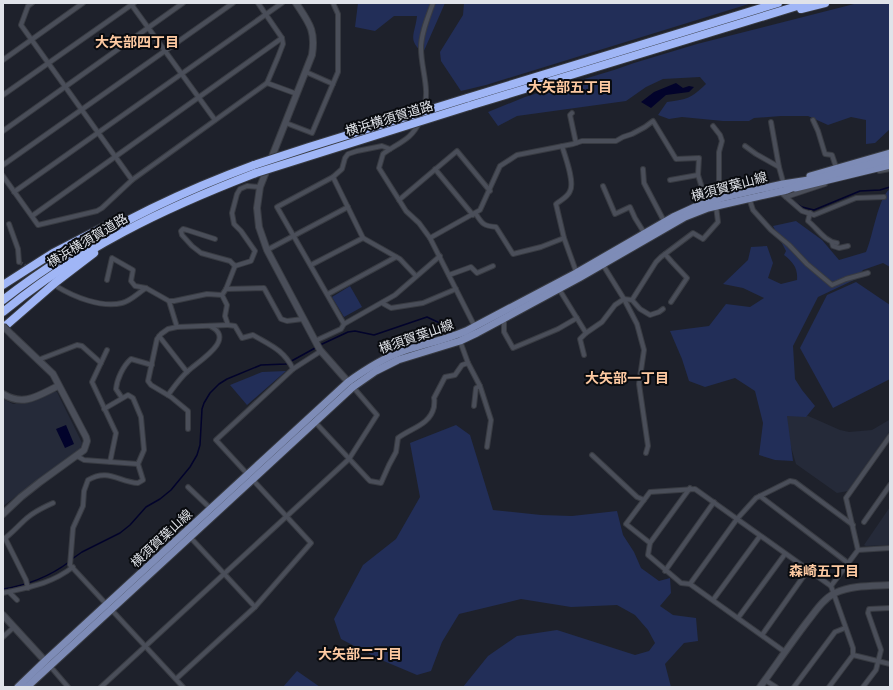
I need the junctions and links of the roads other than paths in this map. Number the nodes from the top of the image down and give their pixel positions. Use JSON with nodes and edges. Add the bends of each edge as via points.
{"nodes":[{"id":1,"x":32,"y":3,"type":"edge"},
{"id":2,"x":83,"y":3,"type":"edge"},
{"id":3,"x":183,"y":3,"type":"edge"},
{"id":4,"x":233,"y":3,"type":"edge"},
{"id":5,"x":258,"y":3,"type":"edge"},
{"id":6,"x":282,"y":3,"type":"edge"},
{"id":7,"x":296,"y":3,"type":"edge"},
{"id":8,"x":333,"y":3,"type":"edge"},
{"id":9,"x":433,"y":3,"type":"edge"},
{"id":10,"x":778,"y":3,"type":"edge"},
{"id":11,"x":807,"y":3,"type":"edge"},
{"id":12,"x":825,"y":3,"type":"edge"},
{"id":13,"x":132,"y":4,"type":"edge"},
{"id":14,"x":26,"y":5,"type":"edge"},
{"id":15,"x":266,"y":15,"type":"junction"},
{"id":16,"x":727,"y":27,"type":"junction"},
{"id":17,"x":148,"y":28,"type":"junction"},
{"id":18,"x":282,"y":38,"type":"junction"},
{"id":19,"x":32,"y":40,"type":"junction"},
{"id":20,"x":165,"y":51,"type":"junction"},
{"id":21,"x":3,"y":60,"type":"edge"},
{"id":22,"x":49,"y":63,"type":"junction"},
{"id":23,"x":306,"y":72,"type":"junction"},
{"id":24,"x":182,"y":74,"type":"junction"},
{"id":25,"x":267,"y":83,"type":"junction"},
{"id":26,"x":333,"y":84,"type":"junction"},
{"id":27,"x":66,"y":87,"type":"junction"},
{"id":28,"x":297,"y":94,"type":"junction"},
{"id":29,"x":3,"y":95,"type":"edge"},
{"id":30,"x":199,"y":97,"type":"junction"},
{"id":31,"x":468,"y":102,"type":"junction"},
{"id":32,"x":82,"y":110,"type":"junction"},
{"id":33,"x":572,"y":113,"type":"dead end"},
{"id":34,"x":215,"y":120,"type":"junction"},
{"id":35,"x":812,"y":120,"type":"dead end"},
{"id":36,"x":771,"y":122,"type":"dead end"},
{"id":37,"x":286,"y":123,"type":"junction"},
{"id":38,"x":713,"y":126,"type":"dead end"},
{"id":39,"x":3,"y":131,"type":"edge"},
{"id":40,"x":99,"y":133,"type":"junction"},
{"id":41,"x":576,"y":144,"type":"junction"},
{"id":42,"x":562,"y":146,"type":"junction"},
{"id":43,"x":745,"y":146,"type":"dead end"},
{"id":44,"x":390,"y":149,"type":"junction"},
{"id":45,"x":890,"y":153,"type":"edge"},
{"id":46,"x":116,"y":156,"type":"junction"},
{"id":47,"x":890,"y":159,"type":"edge"},
{"id":48,"x":890,"y":165,"type":"edge"},
{"id":49,"x":3,"y":166,"type":"edge"},
{"id":50,"x":779,"y":167,"type":"junction"},
{"id":51,"x":836,"y":167,"type":"junction"},
{"id":52,"x":255,"y":169,"type":"junction"},
{"id":53,"x":435,"y":169,"type":"junction"},
{"id":54,"x":643,"y":169,"type":"dead end"},
{"id":55,"x":890,"y":169,"type":"edge"},
{"id":56,"x":698,"y":175,"type":"junction"},
{"id":57,"x":3,"y":176,"type":"edge"},
{"id":58,"x":223,"y":176,"type":"junction"},
{"id":59,"x":333,"y":177,"type":"junction"},
{"id":60,"x":132,"y":180,"type":"junction"},
{"id":61,"x":670,"y":180,"type":"dead end"},
{"id":62,"x":603,"y":186,"type":"dead end"},
{"id":63,"x":260,"y":187,"type":"junction"},
{"id":64,"x":785,"y":187,"type":"junction"},
{"id":65,"x":490,"y":191,"type":"junction"},
{"id":66,"x":778,"y":191,"type":"junction"},
{"id":67,"x":14,"y":192,"type":"junction"},
{"id":68,"x":786,"y":197,"type":"junction"},
{"id":69,"x":884,"y":197,"type":"dead end"},
{"id":70,"x":749,"y":198,"type":"junction"},
{"id":71,"x":398,"y":200,"type":"junction"},
{"id":72,"x":726,"y":200,"type":"junction"},
{"id":73,"x":707,"y":205,"type":"junction"},
{"id":74,"x":348,"y":206,"type":"junction"},
{"id":75,"x":716,"y":206,"type":"junction"},
{"id":76,"x":810,"y":213,"type":"junction"},
{"id":77,"x":474,"y":215,"type":"junction"},
{"id":78,"x":32,"y":216,"type":"junction"},
{"id":79,"x":147,"y":219,"type":"junction"},
{"id":80,"x":9,"y":224,"type":"dead end"},
{"id":81,"x":666,"y":224,"type":"junction"},
{"id":82,"x":294,"y":236,"type":"junction"},
{"id":83,"x":646,"y":236,"type":"junction"},
{"id":84,"x":363,"y":238,"type":"junction"},
{"id":85,"x":430,"y":238,"type":"junction"},
{"id":86,"x":564,"y":238,"type":"junction"},
{"id":87,"x":215,"y":239,"type":"dead end"},
{"id":88,"x":848,"y":246,"type":"dead end"},
{"id":89,"x":266,"y":250,"type":"junction"},
{"id":90,"x":665,"y":254,"type":"junction"},
{"id":91,"x":440,"y":256,"type":"junction"},
{"id":92,"x":396,"y":257,"type":"junction"},
{"id":93,"x":19,"y":262,"type":"dead end"},
{"id":94,"x":311,"y":265,"type":"junction"},
{"id":95,"x":603,"y":265,"type":"junction"},
{"id":96,"x":235,"y":266,"type":"junction"},
{"id":97,"x":493,"y":266,"type":"dead end"},
{"id":98,"x":868,"y":273,"type":"dead end"},
{"id":99,"x":450,"y":275,"type":"junction"},
{"id":100,"x":578,"y":275,"type":"junction"},
{"id":101,"x":416,"y":276,"type":"junction"},
{"id":102,"x":107,"y":280,"type":"dead end"},
{"id":103,"x":3,"y":285,"type":"edge"},
{"id":104,"x":56,"y":286,"type":"dead end"},
{"id":105,"x":146,"y":288,"type":"junction"},
{"id":106,"x":456,"y":289,"type":"junction"},
{"id":107,"x":559,"y":289,"type":"junction"},
{"id":108,"x":226,"y":290,"type":"junction"},
{"id":109,"x":328,"y":294,"type":"junction"},
{"id":110,"x":222,"y":295,"type":"junction"},
{"id":111,"x":624,"y":299,"type":"junction"},
{"id":112,"x":3,"y":300,"type":"edge"},
{"id":113,"x":632,"y":300,"type":"junction"},
{"id":114,"x":169,"y":301,"type":"junction"},
{"id":115,"x":671,"y":302,"type":"dead end"},
{"id":116,"x":382,"y":303,"type":"junction"},
{"id":117,"x":663,"y":308,"type":"dead end"},
{"id":118,"x":3,"y":312,"type":"edge"},
{"id":119,"x":504,"y":318,"type":"junction"},
{"id":120,"x":577,"y":318,"type":"junction"},
{"id":121,"x":303,"y":319,"type":"junction"},
{"id":122,"x":344,"y":324,"type":"junction"},
{"id":123,"x":228,"y":325,"type":"junction"},
{"id":124,"x":210,"y":326,"type":"junction"},
{"id":125,"x":3,"y":327,"type":"edge"},
{"id":126,"x":177,"y":327,"type":"junction"},
{"id":127,"x":476,"y":330,"type":"junction"},
{"id":128,"x":586,"y":333,"type":"junction"},
{"id":129,"x":159,"y":336,"type":"junction"},
{"id":130,"x":460,"y":341,"type":"junction"},
{"id":131,"x":316,"y":342,"type":"junction"},
{"id":132,"x":107,"y":350,"type":"dead end"},
{"id":133,"x":321,"y":351,"type":"junction"},
{"id":134,"x":584,"y":355,"type":"dead end"},
{"id":135,"x":38,"y":360,"type":"junction"},
{"id":136,"x":101,"y":363,"type":"junction"},
{"id":137,"x":468,"y":363,"type":"junction"},
{"id":138,"x":152,"y":365,"type":"junction"},
{"id":139,"x":292,"y":367,"type":"junction"},
{"id":140,"x":187,"y":372,"type":"junction"},
{"id":141,"x":351,"y":384,"type":"junction"},
{"id":142,"x":58,"y":386,"type":"junction"},
{"id":143,"x":480,"y":386,"type":"junction"},
{"id":144,"x":3,"y":394,"type":"edge"},
{"id":145,"x":168,"y":395,"type":"junction"},
{"id":146,"x":122,"y":398,"type":"junction"},
{"id":147,"x":474,"y":406,"type":"dead end"},
{"id":148,"x":104,"y":409,"type":"junction"},
{"id":149,"x":315,"y":422,"type":"junction"},
{"id":150,"x":188,"y":429,"type":"dead end"},
{"id":151,"x":890,"y":436,"type":"edge"},
{"id":152,"x":487,"y":447,"type":"dead end"},
{"id":153,"x":646,"y":453,"type":"dead end"},
{"id":154,"x":592,"y":455,"type":"dead end"},
{"id":155,"x":77,"y":456,"type":"junction"},
{"id":156,"x":349,"y":459,"type":"junction"},
{"id":157,"x":110,"y":462,"type":"junction"},
{"id":158,"x":138,"y":464,"type":"junction"},
{"id":159,"x":250,"y":477,"type":"junction"},
{"id":160,"x":890,"y":485,"type":"edge"},
{"id":161,"x":188,"y":487,"type":"dead end"},
{"id":162,"x":690,"y":488,"type":"junction"},
{"id":163,"x":760,"y":496,"type":"junction"},
{"id":164,"x":644,"y":500,"type":"junction"},
{"id":165,"x":714,"y":502,"type":"junction"},
{"id":166,"x":53,"y":503,"type":"dead end"},
{"id":167,"x":213,"y":511,"type":"junction"},
{"id":168,"x":3,"y":513,"type":"edge"},
{"id":169,"x":286,"y":516,"type":"junction"},
{"id":170,"x":737,"y":519,"type":"junction"},
{"id":171,"x":864,"y":522,"type":"dead end"},
{"id":172,"x":853,"y":525,"type":"junction"},
{"id":173,"x":188,"y":534,"type":"junction"},
{"id":174,"x":760,"y":536,"type":"junction"},
{"id":175,"x":4,"y":539,"type":"edge"},
{"id":176,"x":650,"y":543,"type":"junction"},
{"id":177,"x":890,"y":548,"type":"edge"},
{"id":178,"x":858,"y":550,"type":"junction"},
{"id":179,"x":785,"y":554,"type":"junction"},
{"id":180,"x":848,"y":563,"type":"junction"},
{"id":181,"x":72,"y":566,"type":"junction"},
{"id":182,"x":808,"y":570,"type":"junction"},
{"id":183,"x":665,"y":571,"type":"junction"},
{"id":184,"x":224,"y":574,"type":"junction"},
{"id":185,"x":690,"y":584,"type":"junction"},
{"id":186,"x":890,"y":585,"type":"edge"},
{"id":187,"x":831,"y":586,"type":"junction"},
{"id":188,"x":28,"y":587,"type":"junction"},
{"id":189,"x":9,"y":592,"type":"junction"},
{"id":190,"x":3,"y":593,"type":"edge"},
{"id":191,"x":834,"y":593,"type":"junction"},
{"id":192,"x":17,"y":600,"type":"dead end"},
{"id":193,"x":713,"y":600,"type":"junction"},
{"id":194,"x":109,"y":606,"type":"junction"},
{"id":195,"x":255,"y":607,"type":"junction"},
{"id":196,"x":890,"y":608,"type":"edge"},
{"id":197,"x":3,"y":615,"type":"edge"},
{"id":198,"x":738,"y":618,"type":"junction"},
{"id":199,"x":14,"y":627,"type":"junction"},
{"id":200,"x":845,"y":628,"type":"junction"},
{"id":201,"x":762,"y":635,"type":"junction"},
{"id":202,"x":3,"y":638,"type":"edge"},
{"id":203,"x":146,"y":646,"type":"junction"},
{"id":204,"x":784,"y":652,"type":"junction"},
{"id":205,"x":853,"y":655,"type":"junction"},
{"id":206,"x":879,"y":661,"type":"junction"},
{"id":207,"x":47,"y":663,"type":"junction"},
{"id":208,"x":890,"y":664,"type":"edge"},
{"id":209,"x":176,"y":679,"type":"junction"},
{"id":210,"x":765,"y":680,"type":"junction"},
{"id":211,"x":18,"y":687,"type":"edge"},
{"id":212,"x":28,"y":687,"type":"edge"},
{"id":213,"x":68,"y":687,"type":"edge"},
{"id":214,"x":101,"y":687,"type":"edge"},
{"id":215,"x":183,"y":687,"type":"edge"},
{"id":216,"x":760,"y":687,"type":"edge"},
{"id":217,"x":776,"y":687,"type":"edge"},
{"id":218,"x":794,"y":687,"type":"edge"},
{"id":219,"x":829,"y":687,"type":"edge"},
{"id":220,"x":864,"y":687,"type":"edge"}],
"edges":[{"from":1,"to":14,"type":"street"},
{"from":2,"to":19,"type":"street"},
{"from":3,"to":17,"type":"street"},
{"from":4,"to":20,"type":"street"},
{"from":5,"to":15,"type":"street"},
{"from":6,"to":15,"type":"street"},
{"from":7,"to":23,"type":"street","via":[[310,23],[314,43]]},
{"from":8,"to":26,"type":"street","via":[[338,14],[338,72]]},
{"from":9,"to":44,"type":"street","via":[[421,46],[426,102],[411,136]]},
{"from":10,"to":31,"type":"highway","name":"横浜横須賀道路"},
{"from":11,"to":16,"type":"highway","name":"横浜横須賀道路"},
{"from":12,"to":16,"type":"highway"},
{"from":13,"to":17,"type":"street"},
{"from":13,"to":22,"type":"street"},
{"from":14,"to":19,"type":"street","via":[[22,25]]},
{"from":15,"to":18,"type":"street"},
{"from":15,"to":24,"type":"street"},
{"from":16,"to":31,"type":"highway","name":"横浜横須賀道路"},
{"from":17,"to":20,"type":"street"},
{"from":17,"to":27,"type":"street"},
{"from":18,"to":25,"type":"street","via":[[283,44]]},
{"from":18,"to":30,"type":"street"},
{"from":19,"to":21,"type":"street"},
{"from":19,"to":22,"type":"street"},
{"from":20,"to":24,"type":"street"},
{"from":20,"to":32,"type":"street"},
{"from":22,"to":27,"type":"street"},
{"from":22,"to":29,"type":"street"},
{"from":23,"to":26,"type":"street"},
{"from":23,"to":28,"type":"street"},
{"from":24,"to":30,"type":"street"},
{"from":24,"to":40,"type":"street"},
{"from":25,"to":28,"type":"street"},
{"from":25,"to":34,"type":"street"},
{"from":26,"to":37,"type":"street","via":[[312,133]]},
{"from":27,"to":32,"type":"street"},
{"from":27,"to":39,"type":"street"},
{"from":28,"to":37,"type":"street"},
{"from":30,"to":34,"type":"street"},
{"from":30,"to":46,"type":"street"},
{"from":31,"to":52,"type":"highway","name":"横浜横須賀道路","bridge":true},
{"from":32,"to":40,"type":"street"},
{"from":32,"to":49,"type":"street"},
{"from":33,"to":41,"type":"street","via":[[570,115]]},
{"from":34,"to":60,"type":"street"},
{"from":35,"to":51,"type":"street","via":[[825,154],[832,155]]},
{"from":36,"to":50,"type":"street"},
{"from":37,"to":63,"type":"street"},
{"from":38,"to":72,"type":"street","via":[[722,141],[719,152],[719,180]]},
{"from":40,"to":46,"type":"street"},
{"from":40,"to":67,"type":"street"},
{"from":41,"to":42,"type":"street"},
{"from":41,"to":56,"type":"street","via":[[582,141],[616,141],[645,128],[653,121],[676,159],[699,158]]},
{"from":42,"to":65,"type":"street","via":[[518,155],[507,160],[500,166]]},
{"from":42,"to":86,"type":"street","via":[[572,188],[566,197],[556,204]]},
{"from":43,"to":50,"type":"street"},
{"from":44,"to":59,"type":"street","via":[[382,146],[348,154],[342,169]]},
{"from":44,"to":71,"type":"street","via":[[383,154],[379,168]]},
{"from":45,"to":51,"type":"main road"},
{"from":46,"to":60,"type":"street"},
{"from":46,"to":78,"type":"street"},
{"from":47,"to":64,"type":"main road","name":"横須賀葉山線"},
{"from":48,"to":64,"type":"main road"},
{"from":50,"to":64,"type":"street"},
{"from":51,"to":64,"type":"main road"},
{"from":52,"to":58,"type":"highway","name":"横浜横須賀道路"},
{"from":52,"to":79,"type":"highway","name":"横浜横須賀道路"},
{"from":53,"to":65,"type":"street","via":[[457,151]]},
{"from":53,"to":71,"type":"street"},
{"from":53,"to":77,"type":"street"},
{"from":54,"to":81,"type":"street","via":[[644,183]]},
{"from":55,"to":68,"type":"street","via":[[825,184]]},
{"from":56,"to":61,"type":"street"},
{"from":56,"to":73,"type":"street"},
{"from":57,"to":67,"type":"street"},
{"from":58,"to":103,"type":"highway","via":[[175,192],[98,228]]},
{"from":58,"to":112,"type":"highway","name":"横浜横須賀道路","via":[[119,224],[54,263]]},
{"from":59,"to":74,"type":"street"},
{"from":59,"to":82,"type":"street","via":[[277,206]]},
{"from":60,"to":78,"type":"street","via":[[97,211],[38,225]]},
{"from":62,"to":83,"type":"street","via":[[615,214],[630,207]]},
{"from":63,"to":89,"type":"street","via":[[259,227]]},
{"from":63,"to":96,"type":"street","via":[[247,186],[240,189],[237,194],[232,219],[255,251],[251,261]]},
{"from":64,"to":66,"type":"main road","name":"横須賀葉山線"},
{"from":64,"to":72,"type":"main road","name":"横須賀葉山線"},
{"from":65,"to":77,"type":"street","via":[[480,210]]},
{"from":66,"to":68,"type":"street"},
{"from":66,"to":70,"type":"main road","name":"横須賀葉山線"},
{"from":67,"to":78,"type":"street"},
{"from":68,"to":76,"type":"street"},
{"from":69,"to":76,"type":"street","via":[[856,198],[826,211]]},
{"from":70,"to":72,"type":"main road","name":"横須賀葉山線"},
{"from":70,"to":98,"type":"street","via":[[753,210],[771,230],[832,285]]},
{"from":71,"to":85,"type":"street"},
{"from":72,"to":73,"type":"main road","name":"横須賀葉山線"},
{"from":72,"to":75,"type":"main road","name":"横須賀葉山線"},
{"from":73,"to":75,"type":"main road","name":"横須賀葉山線"},
{"from":73,"to":81,"type":"main road","name":"横須賀葉山線"},
{"from":74,"to":82,"type":"street"},
{"from":74,"to":84,"type":"street"},
{"from":75,"to":90,"type":"street","via":[[718,222],[703,239],[693,232]]},
{"from":76,"to":88,"type":"street","via":[[808,221],[826,239],[834,243],[833,246]]},
{"from":77,"to":85,"type":"street"},
{"from":77,"to":86,"type":"street","via":[[488,226],[496,227],[513,254]]},
{"from":79,"to":118,"type":"highway","name":"横浜横須賀道路","via":[[74,260]]},
{"from":79,"to":125,"type":"highway","via":[[76,267]]},
{"from":80,"to":93,"type":"street","via":[[18,249]]},
{"from":81,"to":83,"type":"main road","name":"横須賀葉山線"},
{"from":82,"to":89,"type":"street"},
{"from":82,"to":94,"type":"street"},
{"from":83,"to":95,"type":"main road","name":"横須賀葉山線"},
{"from":83,"to":100,"type":"main road","name":"横須賀葉山線"},
{"from":84,"to":92,"type":"street"},
{"from":84,"to":94,"type":"street"},
{"from":85,"to":91,"type":"street"},
{"from":86,"to":100,"type":"street"},
{"from":87,"to":96,"type":"street","via":[[187,230],[181,231],[201,253],[230,261]]},
{"from":89,"to":121,"type":"street"},
{"from":90,"to":113,"type":"street","via":[[656,262]]},
{"from":90,"to":115,"type":"street","via":[[687,278]]},
{"from":91,"to":99,"type":"street"},
{"from":91,"to":101,"type":"street"},
{"from":92,"to":101,"type":"street"},
{"from":92,"to":109,"type":"street"},
{"from":94,"to":109,"type":"street"},
{"from":95,"to":100,"type":"main road","name":"横須賀葉山線"},
{"from":95,"to":111,"type":"street"},
{"from":96,"to":108,"type":"street"},
{"from":97,"to":99,"type":"street","via":[[477,274],[470,267]]},
{"from":99,"to":106,"type":"street"},
{"from":100,"to":107,"type":"main road","name":"横須賀葉山線"},
{"from":100,"to":127,"type":"main road","name":"横須賀葉山線"},
{"from":101,"to":116,"type":"street"},
{"from":102,"to":105,"type":"street","via":[[112,258],[133,270],[131,281],[135,286]]},
{"from":104,"to":105,"type":"street","via":[[85,299],[107,305],[123,303]]},
{"from":105,"to":114,"type":"street"},
{"from":106,"to":116,"type":"street","via":[[423,303],[391,308]]},
{"from":106,"to":127,"type":"street"},
{"from":107,"to":119,"type":"main road","name":"横須賀葉山線"},
{"from":107,"to":120,"type":"street"},
{"from":108,"to":110,"type":"street"},
{"from":108,"to":121,"type":"street","via":[[264,288],[282,319]]},
{"from":109,"to":122,"type":"street"},
{"from":110,"to":114,"type":"street","via":[[207,294]]},
{"from":110,"to":123,"type":"street","via":[[227,305],[225,316]]},
{"from":111,"to":113,"type":"street"},
{"from":111,"to":128,"type":"street","via":[[615,305],[602,322]]},
{"from":111,"to":153,"type":"street","via":[[637,324],[644,350],[640,384],[648,446]]},
{"from":113,"to":117,"type":"street","via":[[650,315]]},
{"from":114,"to":126,"type":"street"},
{"from":116,"to":122,"type":"street"},
{"from":119,"to":120,"type":"street","via":[[504,332],[513,348]]},
{"from":119,"to":127,"type":"main road","name":"横須賀葉山線"},
{"from":120,"to":128,"type":"street"},
{"from":121,"to":131,"type":"street"},
{"from":122,"to":131,"type":"street","via":[[341,329]]},
{"from":123,"to":124,"type":"street"},
{"from":123,"to":139,"type":"street","via":[[235,326],[242,338],[253,335],[282,352]]},
{"from":124,"to":126,"type":"street"},
{"from":124,"to":140,"type":"street","via":[[219,333],[217,347]]},
{"from":125,"to":135,"type":"street","bridge":true},
{"from":126,"to":129,"type":"street","via":[[168,329]]},
{"from":127,"to":130,"type":"main road","name":"横須賀葉山線"},
{"from":127,"to":141,"type":"main road","name":"横須賀葉山線","via":[[390,356],[371,366]]},
{"from":128,"to":134,"type":"street","via":[[580,340]]},
{"from":129,"to":138,"type":"street"},
{"from":129,"to":140,"type":"street"},
{"from":130,"to":137,"type":"street"},
{"from":130,"to":141,"type":"main road","name":"横須賀葉山線","via":[[398,360]]},
{"from":131,"to":133,"type":"street"},
{"from":132,"to":136,"type":"street"},
{"from":133,"to":139,"type":"street"},
{"from":133,"to":141,"type":"street"},
{"from":135,"to":136,"type":"street","via":[[77,345],[82,346]]},
{"from":135,"to":142,"type":"street","via":[[53,374]]},
{"from":136,"to":148,"type":"street","via":[[92,382]]},
{"from":137,"to":143,"type":"street"},
{"from":137,"to":156,"type":"street","via":[[455,375],[446,378],[434,398],[432,415],[398,438],[396,452],[381,483],[370,481]]},
{"from":138,"to":145,"type":"street","via":[[148,381]]},
{"from":138,"to":146,"type":"street","via":[[130,359],[116,384]]},
{"from":139,"to":159,"type":"street","via":[[216,440]]},
{"from":140,"to":145,"type":"street"},
{"from":141,"to":149,"type":"main road","name":"横須賀葉山線"},
{"from":141,"to":156,"type":"street","via":[[377,415]]},
{"from":141,"to":159,"type":"main road","name":"横須賀葉山線"},
{"from":142,"to":144,"type":"street","via":[[25,400],[10,398]]},
{"from":142,"to":155,"type":"street","via":[[86,437],[84,450]]},
{"from":143,"to":147,"type":"street","via":[[476,388]]},
{"from":143,"to":152,"type":"street","via":[[491,420]]},
{"from":145,"to":150,"type":"street","via":[[188,411]]},
{"from":146,"to":148,"type":"street"},
{"from":146,"to":158,"type":"street","via":[[128,395],[133,398],[141,416],[144,450]]},
{"from":148,"to":157,"type":"street","via":[[116,433]]},
{"from":149,"to":156,"type":"street"},
{"from":149,"to":159,"type":"main road","name":"横須賀葉山線"},
{"from":151,"to":172,"type":"street","via":[[846,498]]},
{"from":154,"to":164,"type":"street","via":[[637,497]]},
{"from":155,"to":157,"type":"street","via":[[84,460]]},
{"from":155,"to":168,"type":"street"},
{"from":156,"to":169,"type":"street"},
{"from":157,"to":158,"type":"street"},
{"from":158,"to":181,"type":"street","via":[[143,480],[138,483],[109,475],[88,480],[83,506],[73,528]]},
{"from":159,"to":167,"type":"main road","name":"横須賀葉山線"},
{"from":159,"to":169,"type":"street"},
{"from":160,"to":171,"type":"street"},
{"from":161,"to":167,"type":"street"},
{"from":162,"to":164,"type":"street","via":[[650,492]]},
{"from":162,"to":165,"type":"street"},
{"from":162,"to":176,"type":"street"},
{"from":163,"to":170,"type":"street"},
{"from":163,"to":172,"type":"street","via":[[790,481],[795,482]]},
{"from":163,"to":180,"type":"street"},
{"from":164,"to":176,"type":"street","via":[[626,524]]},
{"from":165,"to":170,"type":"street"},
{"from":165,"to":183,"type":"street"},
{"from":166,"to":175,"type":"street","via":[[28,517]]},
{"from":167,"to":173,"type":"main road","name":"横須賀葉山線"},
{"from":169,"to":184,"type":"street"},
{"from":169,"to":195,"type":"street","via":[[311,543]]},
{"from":170,"to":174,"type":"street"},
{"from":170,"to":185,"type":"street"},
{"from":172,"to":178,"type":"street"},
{"from":173,"to":184,"type":"street"},
{"from":173,"to":194,"type":"main road","name":"横須賀葉山線"},
{"from":174,"to":179,"type":"street"},
{"from":174,"to":193,"type":"street"},
{"from":175,"to":188,"type":"street"},
{"from":176,"to":183,"type":"street","via":[[648,555]]},
{"from":177,"to":178,"type":"street"},
{"from":178,"to":180,"type":"street"},
{"from":179,"to":182,"type":"street"},
{"from":179,"to":198,"type":"street"},
{"from":180,"to":187,"type":"street"},
{"from":181,"to":188,"type":"street","via":[[54,580]]},
{"from":181,"to":194,"type":"street"},
{"from":182,"to":187,"type":"street"},
{"from":182,"to":201,"type":"street"},
{"from":183,"to":185,"type":"street","via":[[680,583]]},
{"from":184,"to":195,"type":"street"},
{"from":184,"to":203,"type":"street"},
{"from":185,"to":193,"type":"street"},
{"from":186,"to":191,"type":"street","via":[[862,586]]},
{"from":187,"to":191,"type":"street"},
{"from":188,"to":189,"type":"street"},
{"from":189,"to":190,"type":"street"},
{"from":189,"to":192,"type":"street"},
{"from":191,"to":200,"type":"street"},
{"from":191,"to":204,"type":"street","via":[[825,600]]},
{"from":193,"to":198,"type":"street"},
{"from":194,"to":203,"type":"street"},
{"from":194,"to":207,"type":"main road","name":"横須賀葉山線"},
{"from":195,"to":209,"type":"street"},
{"from":196,"to":206,"type":"street","via":[[869,609],[868,613],[881,650]]},
{"from":197,"to":199,"type":"street"},
{"from":198,"to":201,"type":"street"},
{"from":199,"to":202,"type":"street"},
{"from":199,"to":207,"type":"street"},
{"from":200,"to":205,"type":"street"},
{"from":200,"to":218,"type":"street","via":[[835,632]]},
{"from":201,"to":204,"type":"street"},
{"from":203,"to":209,"type":"street"},
{"from":203,"to":214,"type":"street"},
{"from":204,"to":210,"type":"street"},
{"from":205,"to":206,"type":"street"},
{"from":205,"to":219,"type":"street"},
{"from":206,"to":208,"type":"street"},
{"from":206,"to":220,"type":"street"},
{"from":207,"to":211,"type":"main road","name":"横須賀葉山線"},
{"from":207,"to":212,"type":"main road","name":"横須賀葉山線"},
{"from":207,"to":213,"type":"street"},
{"from":209,"to":215,"type":"street"},
{"from":210,"to":216,"type":"street"},
{"from":210,"to":217,"type":"street"}]}
